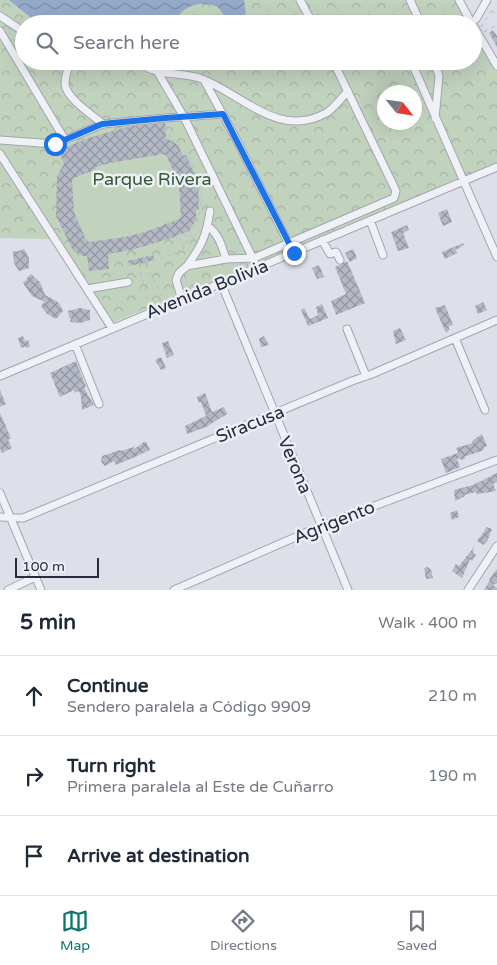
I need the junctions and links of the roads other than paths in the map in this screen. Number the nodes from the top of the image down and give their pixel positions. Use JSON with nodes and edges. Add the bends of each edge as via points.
{"nodes":[{"id":1,"x":300,"y":0,"type":"edge"},
{"id":2,"x":410,"y":0,"type":"edge"},
{"id":3,"x":459,"y":0,"type":"edge"},
{"id":4,"x":487,"y":0,"type":"edge"},
{"id":5,"x":308,"y":15,"type":"edge"},
{"id":6,"x":417,"y":15,"type":"edge"},
{"id":7,"x":470,"y":15,"type":"edge"},
{"id":8,"x":480,"y":15,"type":"edge"},
{"id":9,"x":0,"y":16,"type":"edge"},
{"id":10,"x":15,"y":26,"type":"edge"},
{"id":11,"x":0,"y":31,"type":"edge"},
{"id":12,"x":482,"y":36,"type":"edge"},
{"id":13,"x":15,"y":56,"type":"edge"},
{"id":14,"x":497,"y":66,"type":"edge"},
{"id":15,"x":23,"y":70,"type":"edge"},
{"id":16,"x":68,"y":70,"type":"edge"},
{"id":17,"x":338,"y":70,"type":"edge"},
{"id":18,"x":416,"y":70,"type":"edge"},
{"id":19,"x":437,"y":70,"type":"edge"},
{"id":20,"x":157,"y":71,"type":"joint"},
{"id":21,"x":203,"y":80,"type":"junction"},
{"id":22,"x":348,"y":91,"type":"junction"},
{"id":23,"x":223,"y":114,"type":"junction"},
{"id":24,"x":184,"y":117,"type":"junction"},
{"id":25,"x":435,"y":118,"type":"junction"},
{"id":26,"x":102,"y":124,"type":"junction"},
{"id":27,"x":0,"y":140,"type":"edge"},
{"id":28,"x":65,"y":140,"type":"junction"},
{"id":29,"x":0,"y":154,"type":"edge"},
{"id":30,"x":497,"y":167,"type":"edge"},
{"id":31,"x":464,"y":180,"type":"junction"},
{"id":32,"x":210,"y":211,"type":"dead end"},
{"id":33,"x":370,"y":220,"type":"junction"},
{"id":34,"x":208,"y":226,"type":"junction"},
{"id":35,"x":322,"y":240,"type":"junction"},
{"id":36,"x":289,"y":244,"type":"junction"},
{"id":37,"x":294,"y":253,"type":"junction"},
{"id":38,"x":383,"y":255,"type":"dead end"},
{"id":39,"x":497,"y":255,"type":"edge"},
{"id":40,"x":254,"y":258,"type":"junction"},
{"id":41,"x":226,"y":259,"type":"junction"},
{"id":42,"x":340,"y":260,"type":"dead end"},
{"id":43,"x":188,"y":266,"type":"junction"},
{"id":44,"x":258,"y":269,"type":"junction"},
{"id":45,"x":128,"y":282,"type":"dead end"},
{"id":46,"x":221,"y":283,"type":"junction"},
{"id":47,"x":87,"y":289,"type":"junction"},
{"id":48,"x":182,"y":300,"type":"junction"},
{"id":49,"x":497,"y":320,"type":"edge"},
{"id":50,"x":112,"y":328,"type":"junction"},
{"id":51,"x":347,"y":329,"type":"dead end"},
{"id":52,"x":455,"y":338,"type":"junction"},
{"id":53,"x":75,"y":344,"type":"junction"},
{"id":54,"x":0,"y":376,"type":"edge"},
{"id":55,"x":366,"y":376,"type":"junction"},
{"id":56,"x":99,"y":404,"type":"dead end"},
{"id":57,"x":485,"y":410,"type":"dead end"},
{"id":58,"x":274,"y":414,"type":"junction"},
{"id":59,"x":497,"y":460,"type":"edge"},
{"id":60,"x":0,"y":493,"type":"edge"},
{"id":61,"x":0,"y":518,"type":"edge"},
{"id":62,"x":10,"y":518,"type":"junction"},
{"id":63,"x":321,"y":526,"type":"junction"},
{"id":64,"x":497,"y":546,"type":"edge"},
{"id":65,"x":35,"y":576,"type":"junction"},
{"id":66,"x":8,"y":590,"type":"edge"},
{"id":67,"x":41,"y":590,"type":"edge"},
{"id":68,"x":174,"y":590,"type":"edge"},
{"id":69,"x":348,"y":590,"type":"edge"},
{"id":70,"x":468,"y":590,"type":"edge"}],
"edges":[{"from":1,"to":5,"type":"street"},
{"from":2,"to":6,"type":"street"},
{"from":3,"to":7,"type":"street"},
{"from":4,"to":8,"type":"street"},
{"from":9,"to":10,"type":"street"},
{"from":11,"to":13,"type":"street"},
{"from":12,"to":14,"type":"street"},
{"from":15,"to":28,"type":"street"},
{"from":16,"to":26,"type":"street","via":[[65,87],[72,98]]},
{"from":17,"to":22,"type":"street"},
{"from":18,"to":25,"type":"street"},
{"from":19,"to":25,"type":"street"},
{"from":20,"to":21,"type":"street","via":[[186,74]]},
{"from":20,"to":24,"type":"street"},
{"from":21,"to":22,"type":"street","via":[[267,116],[290,121],[303,121],[327,113]]},
{"from":21,"to":23,"type":"street"},
{"from":22,"to":36,"type":"street","via":[[396,191],[394,198]]},
{"from":23,"to":24,"type":"street"},
{"from":23,"to":36,"type":"street"},
{"from":24,"to":26,"type":"street"},
{"from":24,"to":40,"type":"street"},
{"from":25,"to":31,"type":"street"},
{"from":26,"to":28,"type":"street"},
{"from":27,"to":28,"type":"street","via":[[55,144]]},
{"from":29,"to":47,"type":"street"},
{"from":30,"to":31,"type":"street","name":"Avenida Bolivia"},
{"from":31,"to":33,"type":"street","name":"Avenida Bolivia"},
{"from":31,"to":39,"type":"street"},
{"from":32,"to":34,"type":"street"},
{"from":33,"to":35,"type":"street","name":"Avenida Bolivia"},
{"from":33,"to":38,"type":"street"},
{"from":34,"to":41,"type":"street","via":[[221,242]]},
{"from":34,"to":43,"type":"street","via":[[204,240]]},
{"from":35,"to":37,"type":"street","name":"Avenida Bolivia"},
{"from":35,"to":42,"type":"street","via":[[330,254],[336,252]]},
{"from":36,"to":37,"type":"street"},
{"from":36,"to":40,"type":"street"},
{"from":37,"to":44,"type":"street","name":"Avenida Bolivia"},
{"from":40,"to":41,"type":"street"},
{"from":40,"to":44,"type":"street"},
{"from":41,"to":43,"type":"street"},
{"from":43,"to":48,"type":"street","via":[[176,280]]},
{"from":44,"to":46,"type":"street","name":"Avenida Bolivia"},
{"from":45,"to":47,"type":"street"},
{"from":46,"to":48,"type":"street","name":"Avenida Bolivia"},
{"from":46,"to":58,"type":"street","name":"Verona"},
{"from":47,"to":50,"type":"street"},
{"from":48,"to":50,"type":"street","name":"Avenida Bolivia"},
{"from":49,"to":52,"type":"street","name":"Siracusa"},
{"from":50,"to":53,"type":"street","name":"Avenida Bolivia"},
{"from":51,"to":55,"type":"street"},
{"from":52,"to":55,"type":"street","name":"Siracusa"},
{"from":52,"to":57,"type":"street"},
{"from":53,"to":54,"type":"street","name":"Avenida Bolivia"},
{"from":53,"to":56,"type":"street"},
{"from":55,"to":58,"type":"street","name":"Siracusa"},
{"from":58,"to":62,"type":"street","name":"Siracusa","via":[[23,518]]},
{"from":58,"to":63,"type":"street","name":"Verona"},
{"from":59,"to":63,"type":"street","name":"Agrigento"},
{"from":60,"to":62,"type":"street"},
{"from":61,"to":62,"type":"street","name":"Siracusa"},
{"from":62,"to":65,"type":"street"},
{"from":63,"to":68,"type":"street","name":"Agrigento"},
{"from":63,"to":69,"type":"street","name":"Verona"},
{"from":64,"to":70,"type":"street"},
{"from":65,"to":66,"type":"street"},
{"from":65,"to":67,"type":"street"}]}
